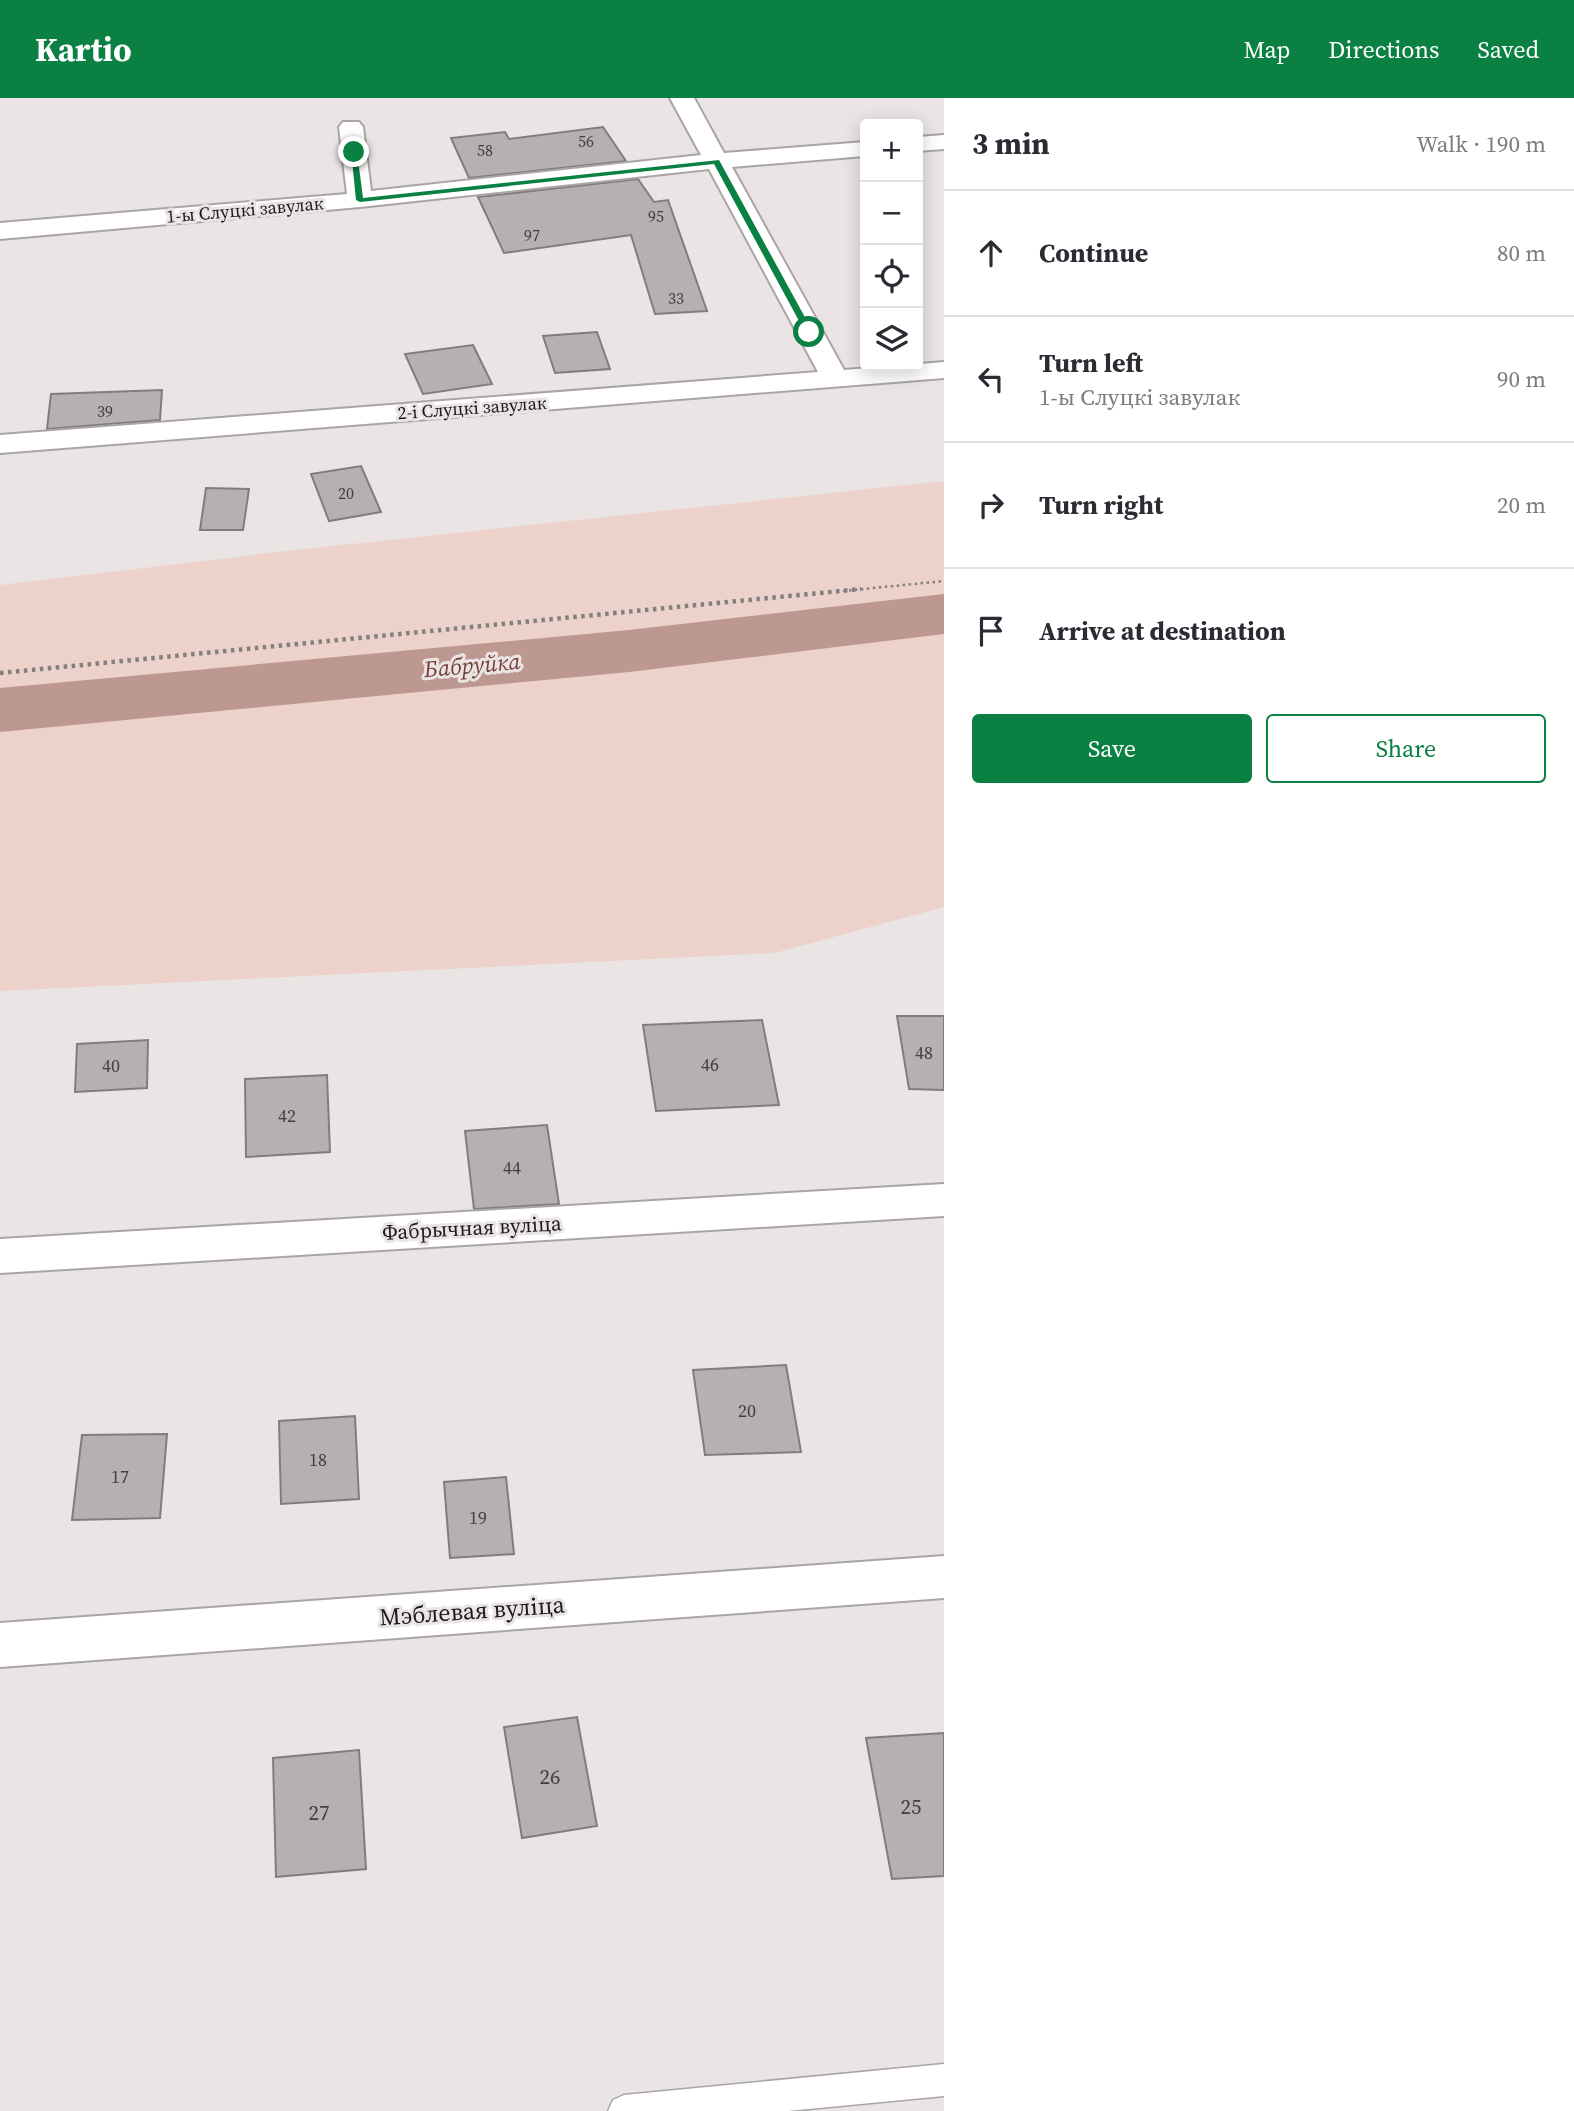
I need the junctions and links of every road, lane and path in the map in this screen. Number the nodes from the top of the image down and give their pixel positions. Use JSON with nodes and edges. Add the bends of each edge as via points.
{"nodes":[{"id":1,"x":682,"y":98,"type":"edge"},
{"id":2,"x":351,"y":127,"type":"dead end"},
{"id":3,"x":944,"y":142,"type":"edge"},
{"id":4,"x":923,"y":144,"type":"edge"},
{"id":5,"x":860,"y":149,"type":"edge"},
{"id":6,"x":716,"y":161,"type":"junction"},
{"id":7,"x":360,"y":200,"type":"junction"},
{"id":8,"x":0,"y":231,"type":"edge"},
{"id":9,"x":944,"y":370,"type":"edge"},
{"id":10,"x":836,"y":380,"type":"junction"},
{"id":11,"x":0,"y":444,"type":"edge"},
{"id":12,"x":944,"y":582,"type":"edge"},
{"id":13,"x":0,"y":673,"type":"edge"},
{"id":14,"x":944,"y":1200,"type":"edge"},
{"id":15,"x":0,"y":1256,"type":"edge"},
{"id":16,"x":944,"y":1577,"type":"edge"},
{"id":17,"x":0,"y":1644,"type":"edge"},
{"id":18,"x":944,"y":2080,"type":"edge"},
{"id":19,"x":624,"y":2111,"type":"edge"}],
"edges":[{"from":1,"to":6,"type":"street"},
{"from":2,"to":7,"type":"street"},
{"from":3,"to":4,"type":"street"},
{"from":5,"to":6,"type":"street","name":"1-ы Слуцкі завулак"},
{"from":6,"to":7,"type":"street","name":"1-ы Слуцкі завулак"},
{"from":6,"to":10,"type":"street"},
{"from":7,"to":8,"type":"street","name":"1-ы Слуцкі завулак"},
{"from":9,"to":10,"type":"street","name":"2-і Слуцкі завулак"},
{"from":10,"to":11,"type":"street","name":"2-і Слуцкі завулак"},
{"from":12,"to":13,"type":"path"},
{"from":14,"to":15,"type":"street","name":"Фабрычная вуліца"},
{"from":16,"to":17,"type":"street","name":"Мэблевая вуліца"},
{"from":18,"to":19,"type":"lane"}]}
